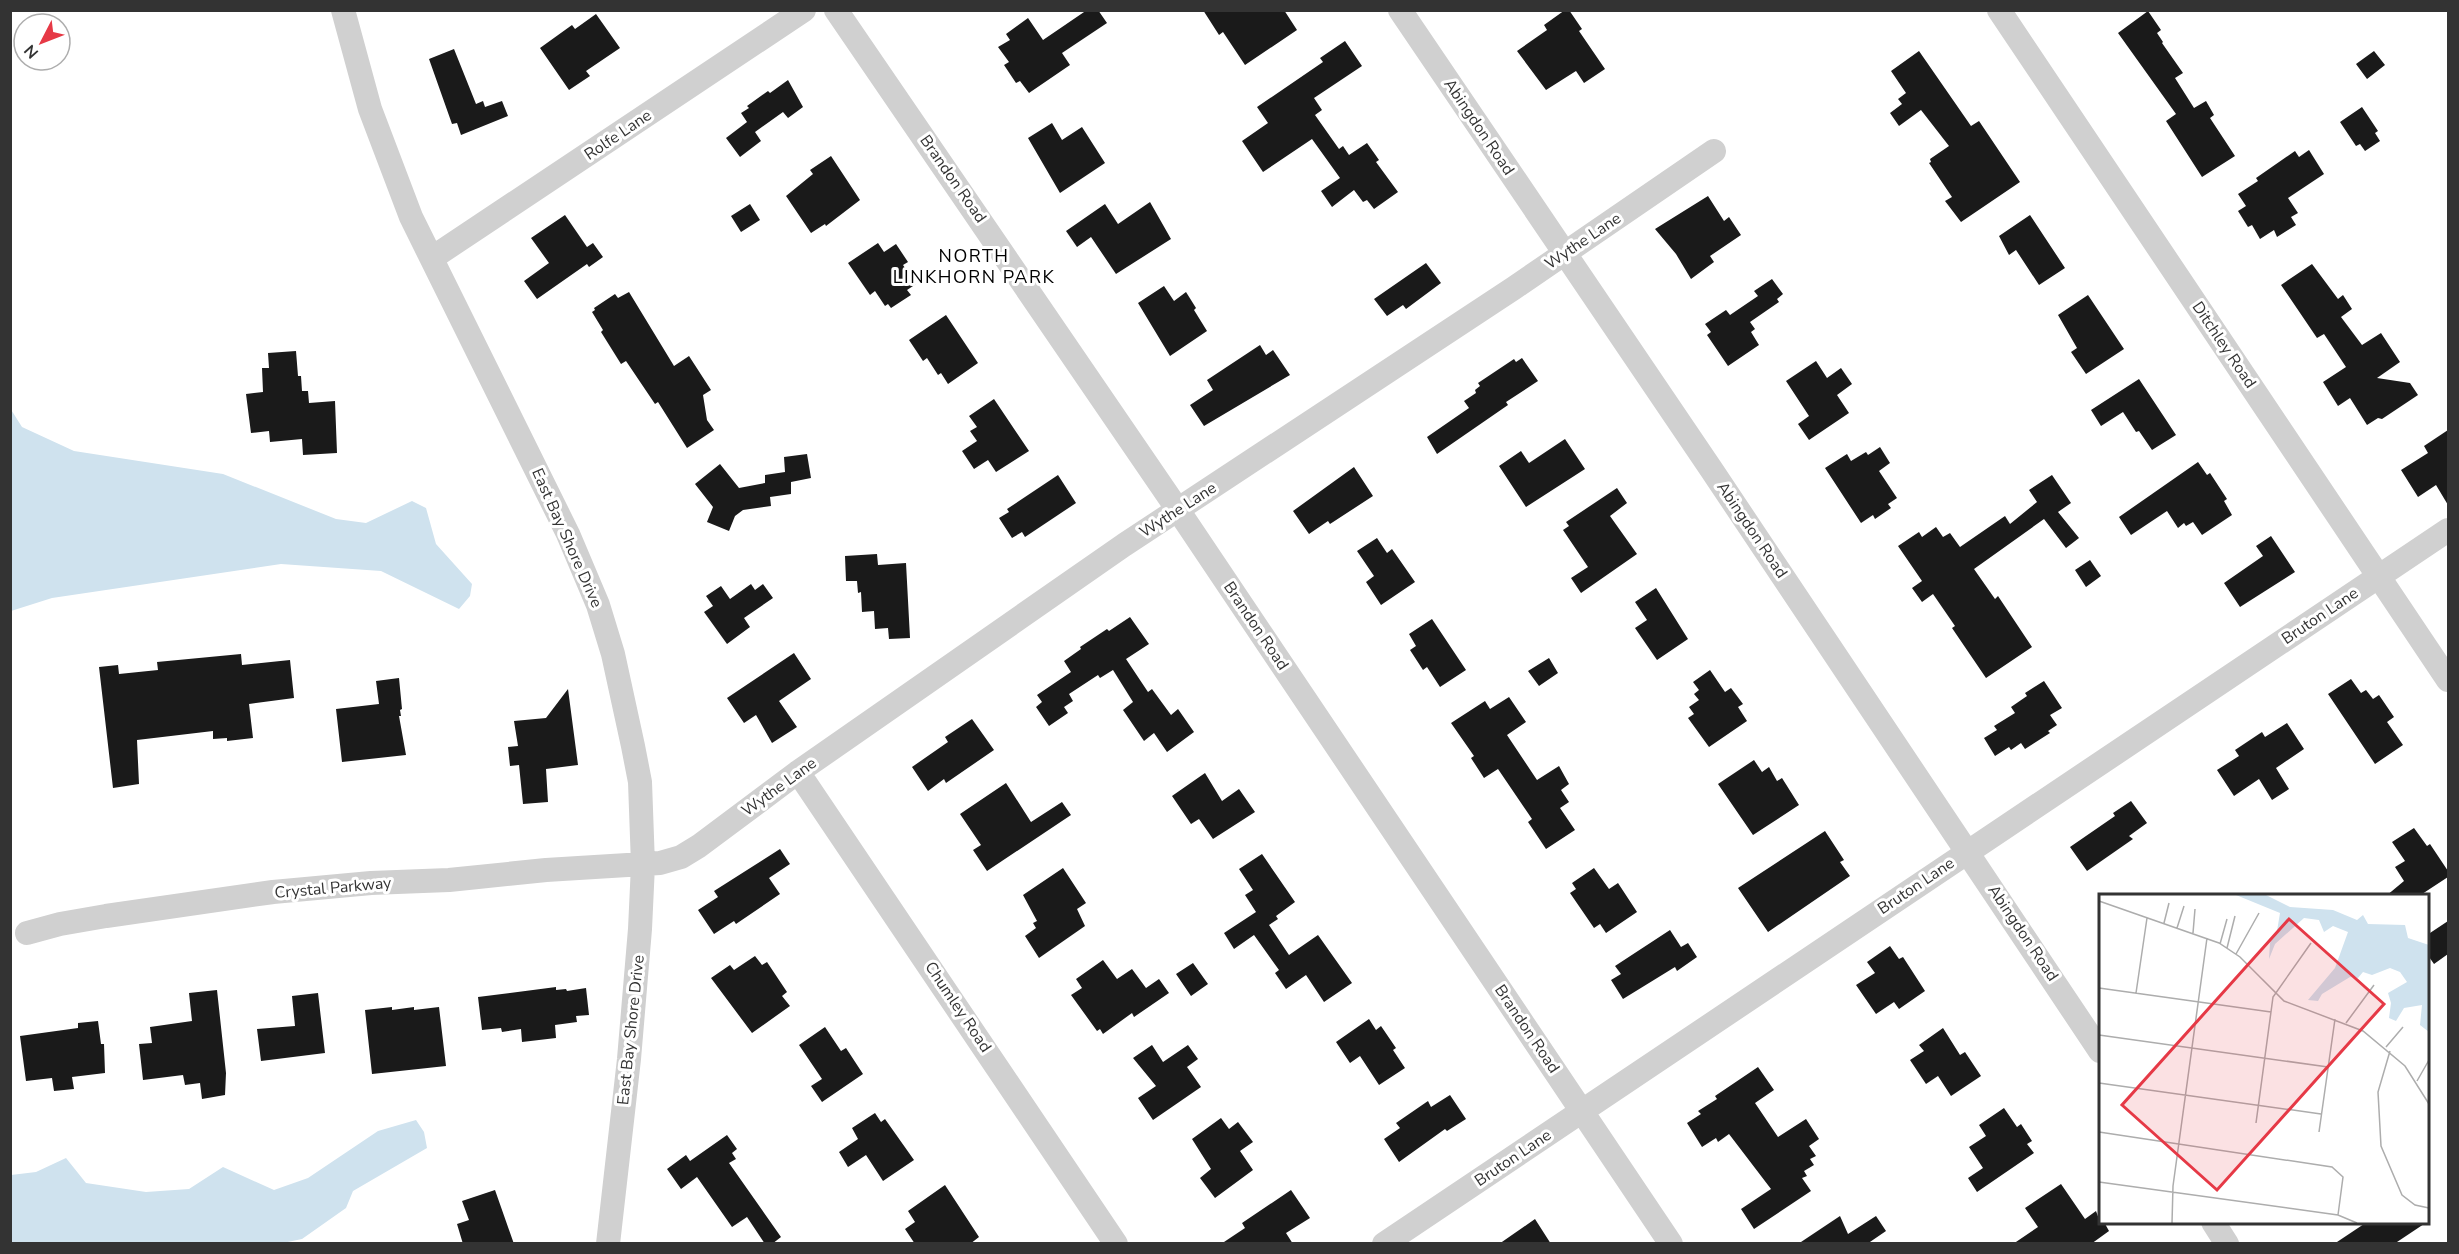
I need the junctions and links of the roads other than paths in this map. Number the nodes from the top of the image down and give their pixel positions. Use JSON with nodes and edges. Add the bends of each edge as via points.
{"nodes":[{"id":1,"x":343,"y":10,"type":"edge"},
{"id":2,"x":804,"y":10,"type":"edge"},
{"id":3,"x":836,"y":10,"type":"edge"},
{"id":4,"x":1400,"y":10,"type":"edge"},
{"id":5,"x":1999,"y":10,"type":"edge"},
{"id":6,"x":1714,"y":151,"type":"dead end"},
{"id":7,"x":1565,"y":253,"type":"junction"},
{"id":8,"x":432,"y":258,"type":"junction"},
{"id":9,"x":1178,"y":510,"type":"junction"},
{"id":10,"x":2448,"y":530,"type":"edge"},
{"id":11,"x":2379,"y":576,"type":"junction"},
{"id":12,"x":2448,"y":680,"type":"edge"},
{"id":13,"x":798,"y":772,"type":"junction"},
{"id":14,"x":1968,"y":852,"type":"junction"},
{"id":15,"x":643,"y":865,"type":"junction"},
{"id":16,"x":27,"y":933,"type":"dead end"},
{"id":17,"x":2099,"y":1049,"type":"edge"},
{"id":18,"x":1583,"y":1112,"type":"junction"},
{"id":19,"x":2214,"y":1224,"type":"edge"},
{"id":20,"x":608,"y":1244,"type":"edge"},
{"id":21,"x":1116,"y":1244,"type":"edge"},
{"id":22,"x":1384,"y":1244,"type":"edge"},
{"id":23,"x":1671,"y":1244,"type":"edge"},
{"id":24,"x":2227,"y":1244,"type":"edge"}],
"edges":[{"from":1,"to":8,"type":"street","name":"East Bay Shore Drive","via":[[370,109],[411,217]]},
{"from":2,"to":8,"type":"street","name":"Rolfe Lane"},
{"from":3,"to":9,"type":"street","name":"Brandon Road"},
{"from":4,"to":7,"type":"street","name":"Abingdon Road"},
{"from":5,"to":11,"type":"street","name":"Ditchley Road"},
{"from":6,"to":7,"type":"street","name":"Wythe Lane"},
{"from":7,"to":9,"type":"street","name":"Wythe Lane"},
{"from":7,"to":14,"type":"street","name":"Abingdon Road"},
{"from":8,"to":15,"type":"street","name":"East Bay Shore Drive","via":[[568,534],[598,605],[613,654],[640,782]]},
{"from":9,"to":13,"type":"street","name":"Wythe Lane"},
{"from":9,"to":18,"type":"street","name":"Brandon Road"},
{"from":10,"to":11,"type":"street","name":"Bruton Lane"},
{"from":11,"to":12,"type":"street","name":"Ditchley Road"},
{"from":11,"to":14,"type":"street","name":"Bruton Lane"},
{"from":13,"to":15,"type":"street","name":"Wythe Lane","via":[[681,857]]},
{"from":13,"to":21,"type":"street","name":"Chumley Road"},
{"from":14,"to":17,"type":"street","name":"Abingdon Road"},
{"from":14,"to":18,"type":"street","name":"Bruton Lane"},
{"from":15,"to":16,"type":"street","name":"Crystal Parkway","via":[[273,892],[106,916]]},
{"from":15,"to":20,"type":"street","name":"East Bay Shore Drive","via":[[629,1059]]},
{"from":18,"to":22,"type":"street","name":"Bruton Lane"},
{"from":18,"to":23,"type":"street","name":"Brandon Road"},
{"from":19,"to":24,"type":"street"}]}
